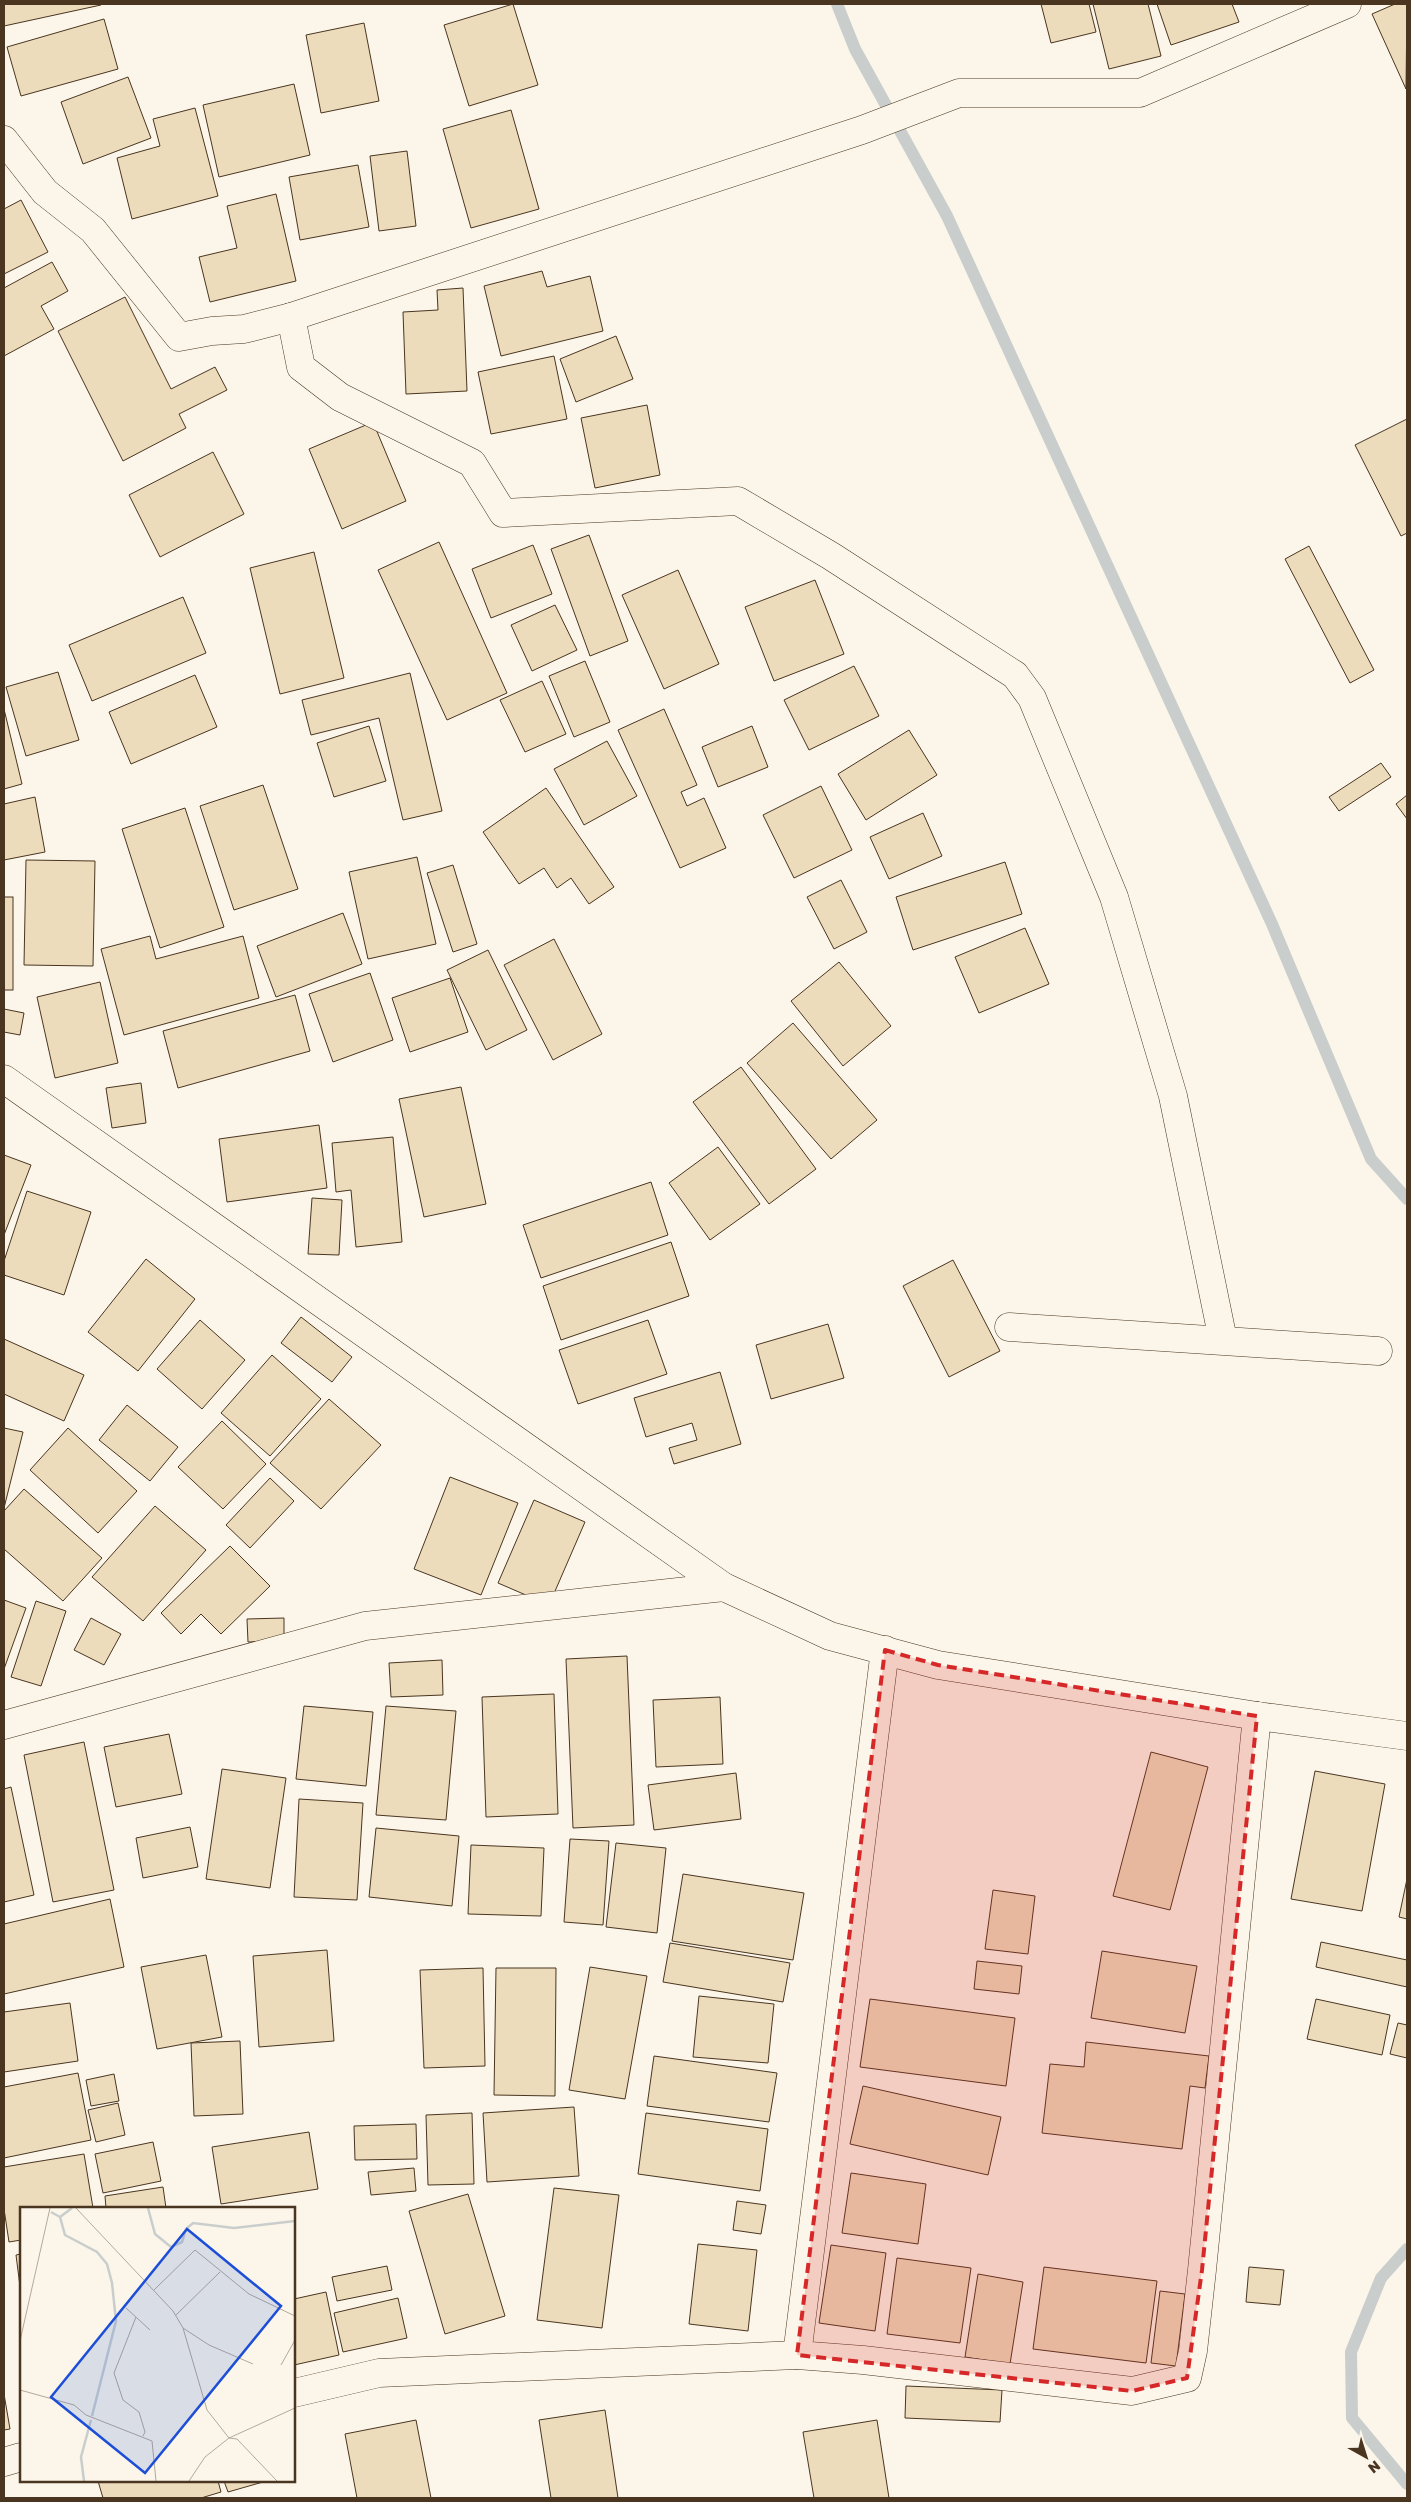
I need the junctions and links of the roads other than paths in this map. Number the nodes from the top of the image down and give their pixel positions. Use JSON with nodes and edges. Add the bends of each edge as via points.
{"nodes":[{"id":1,"x":1347,"y":4,"type":"edge"},
{"id":2,"x":4,"y":140,"type":"edge"},
{"id":3,"x":291,"y":317,"type":"junction"},
{"id":4,"x":4,"y":1079,"type":"edge"},
{"id":5,"x":1009,"y":1327,"type":"dead end"},
{"id":6,"x":1223,"y":1340,"type":"junction"},
{"id":7,"x":1378,"y":1351,"type":"dead end"},
{"id":8,"x":724,"y":1587,"type":"junction"},
{"id":9,"x":884,"y":1650,"type":"junction"},
{"id":10,"x":1257,"y":1716,"type":"junction"},
{"id":11,"x":4,"y":1725,"type":"edge"},
{"id":12,"x":1407,"y":1736,"type":"edge"},
{"id":13,"x":797,"y":2355,"type":"junction"},
{"id":14,"x":295,"y":2393,"type":"edge"},
{"id":15,"x":20,"y":2458,"type":"edge"},
{"id":16,"x":4,"y":2462,"type":"edge"}],
"edges":[{"from":1,"to":3,"type":"street","via":[[1140,93],[959,93],[862,130]]},
{"from":2,"to":3,"type":"street","via":[[45,192],[93,230],[179,337],[244,329]]},
{"from":3,"to":6,"type":"street","via":[[301,367],[340,398],[472,463],[503,513],[738,500],[1015,675],[1032,698],[1114,897],[1173,1096]]},
{"from":4,"to":8,"type":"street"},
{"from":5,"to":6,"type":"street"},
{"from":6,"to":7,"type":"street"},
{"from":8,"to":9,"type":"street","via":[[830,1636]]},
{"from":8,"to":11,"type":"street","via":[[365,1626]]},
{"from":9,"to":10,"type":"street","via":[[938,1665]]},
{"from":9,"to":13,"type":"street"},
{"from":10,"to":12,"type":"street"},
{"from":10,"to":13,"type":"street","via":[[1202,2270],[1187,2378],[1132,2392]]},
{"from":13,"to":14,"type":"street","via":[[378,2373]]},
{"from":15,"to":16,"type":"street"}]}
